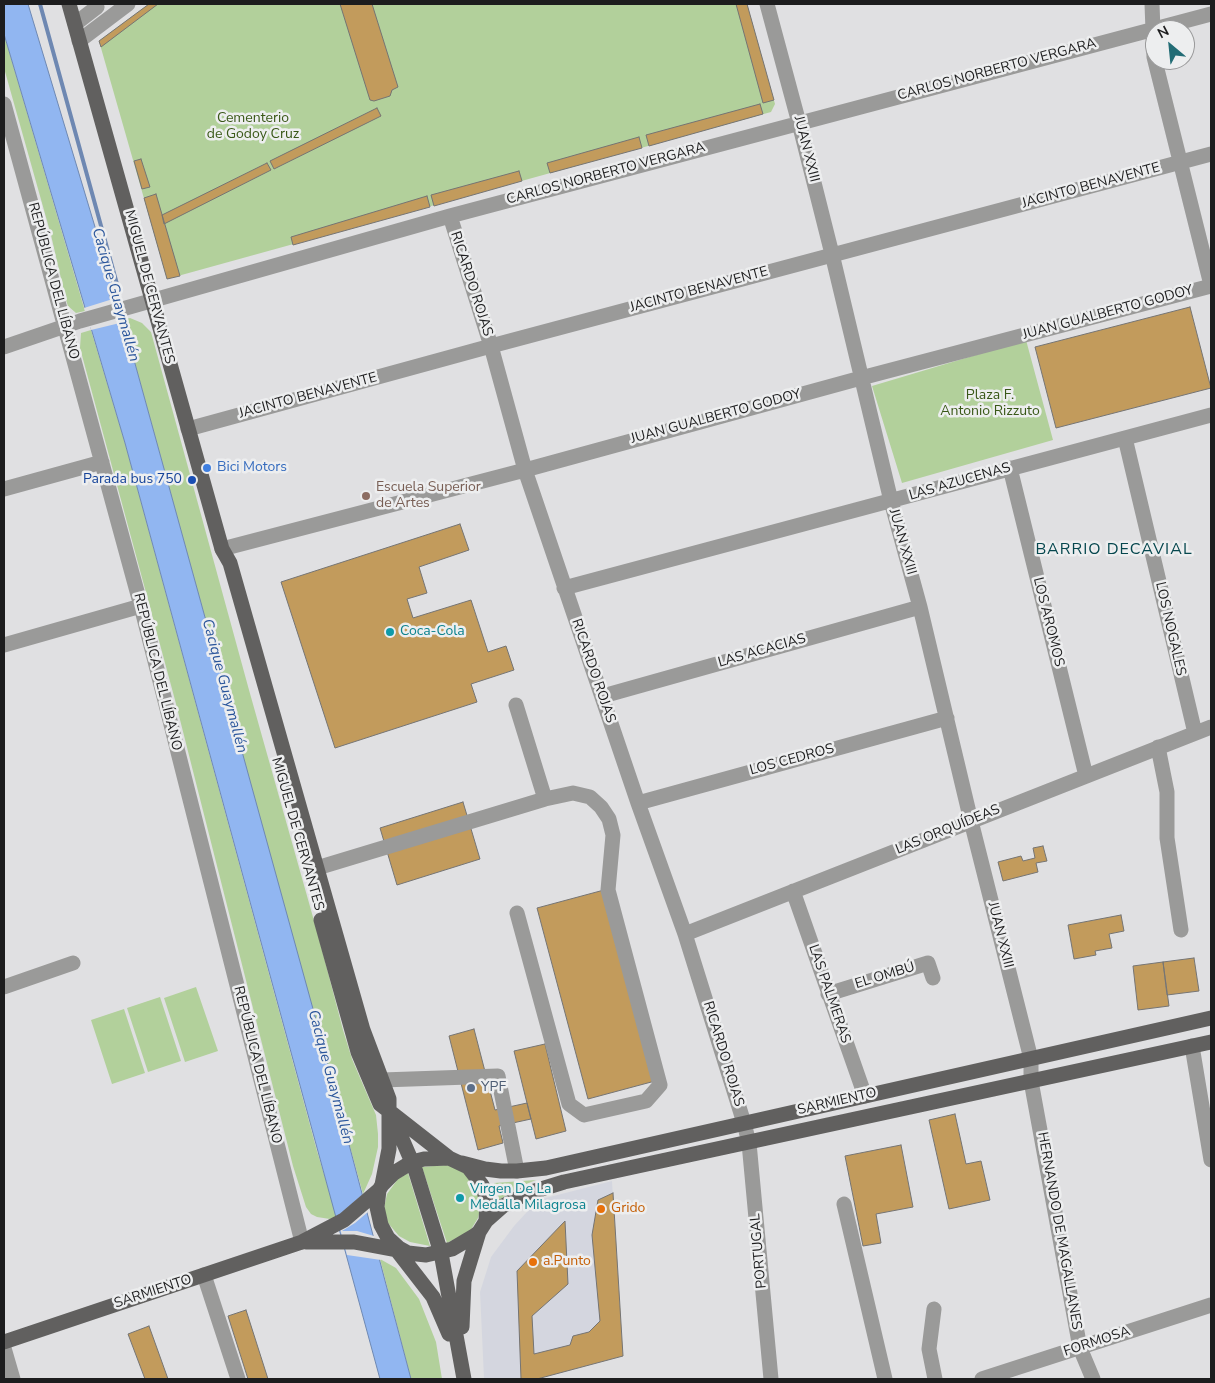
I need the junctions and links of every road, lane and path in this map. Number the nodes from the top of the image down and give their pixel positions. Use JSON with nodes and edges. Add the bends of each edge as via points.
{"nodes":[{"id":1,"x":70,"y":4,"type":"edge"},
{"id":2,"x":96,"y":4,"type":"edge"},
{"id":3,"x":128,"y":4,"type":"edge"},
{"id":4,"x":1152,"y":4,"type":"edge"},
{"id":5,"x":770,"y":5,"type":"edge"},
{"id":6,"x":1211,"y":14,"type":"edge"},
{"id":7,"x":1153,"y":20,"type":"edge"},
{"id":8,"x":1186,"y":20,"type":"edge"},
{"id":9,"x":75,"y":24,"type":"junction"},
{"id":10,"x":1145,"y":30,"type":"edge"},
{"id":11,"x":79,"y":41,"type":"junction"},
{"id":12,"x":1157,"y":70,"type":"edge"},
{"id":13,"x":4,"y":104,"type":"edge"},
{"id":14,"x":799,"y":123,"type":"junction"},
{"id":15,"x":1211,"y":154,"type":"edge"},
{"id":16,"x":1181,"y":162,"type":"junction"},
{"id":17,"x":450,"y":216,"type":"junction"},
{"id":18,"x":832,"y":254,"type":"junction"},
{"id":19,"x":1211,"y":286,"type":"edge"},
{"id":20,"x":153,"y":300,"type":"junction"},
{"id":21,"x":65,"y":326,"type":"junction"},
{"id":22,"x":491,"y":346,"type":"junction"},
{"id":23,"x":4,"y":347,"type":"edge"},
{"id":24,"x":861,"y":378,"type":"junction"},
{"id":25,"x":1211,"y":415,"type":"edge"},
{"id":26,"x":188,"y":429,"type":"junction"},
{"id":27,"x":1126,"y":438,"type":"junction"},
{"id":28,"x":102,"y":462,"type":"junction"},
{"id":29,"x":1010,"y":468,"type":"junction"},
{"id":30,"x":525,"y":470,"type":"junction"},
{"id":31,"x":4,"y":489,"type":"edge"},
{"id":32,"x":891,"y":501,"type":"junction"},
{"id":33,"x":222,"y":549,"type":"junction"},
{"id":34,"x":564,"y":588,"type":"junction"},
{"id":35,"x":141,"y":606,"type":"junction"},
{"id":36,"x":920,"y":607,"type":"junction"},
{"id":37,"x":4,"y":645,"type":"edge"},
{"id":38,"x":603,"y":696,"type":"junction"},
{"id":39,"x":516,"y":705,"type":"dead end"},
{"id":40,"x":947,"y":718,"type":"junction"},
{"id":41,"x":1211,"y":727,"type":"edge"},
{"id":42,"x":1194,"y":733,"type":"junction"},
{"id":43,"x":1158,"y":748,"type":"junction"},
{"id":44,"x":1086,"y":776,"type":"junction"},
{"id":45,"x":545,"y":799,"type":"junction"},
{"id":46,"x":638,"y":803,"type":"junction"},
{"id":47,"x":971,"y":821,"type":"junction"},
{"id":48,"x":317,"y":868,"type":"junction"},
{"id":49,"x":793,"y":891,"type":"junction"},
{"id":50,"x":518,"y":913,"type":"dead end"},
{"id":51,"x":1181,"y":930,"type":"dead end"},
{"id":52,"x":685,"y":934,"type":"junction"},
{"id":53,"x":73,"y":963,"type":"dead end"},
{"id":54,"x":933,"y":978,"type":"dead end"},
{"id":55,"x":4,"y":987,"type":"edge"},
{"id":56,"x":828,"y":994,"type":"junction"},
{"id":57,"x":1211,"y":1018,"type":"edge"},
{"id":58,"x":1211,"y":1042,"type":"edge"},
{"id":59,"x":1192,"y":1046,"type":"junction"},
{"id":60,"x":1031,"y":1059,"type":"junction"},
{"id":61,"x":382,"y":1080,"type":"junction"},
{"id":62,"x":1031,"y":1081,"type":"junction"},
{"id":63,"x":865,"y":1096,"type":"junction"},
{"id":64,"x":390,"y":1112,"type":"junction"},
{"id":65,"x":744,"y":1122,"type":"junction"},
{"id":66,"x":749,"y":1143,"type":"junction"},
{"id":67,"x":455,"y":1160,"type":"junction"},
{"id":68,"x":1211,"y":1160,"type":"edge"},
{"id":69,"x":412,"y":1162,"type":"junction"},
{"id":70,"x":518,"y":1171,"type":"junction"},
{"id":71,"x":380,"y":1188,"type":"junction"},
{"id":72,"x":844,"y":1204,"type":"dead end"},
{"id":73,"x":482,"y":1226,"type":"junction"},
{"id":74,"x":302,"y":1242,"type":"junction"},
{"id":75,"x":393,"y":1249,"type":"junction"},
{"id":76,"x":441,"y":1253,"type":"junction"},
{"id":77,"x":204,"y":1275,"type":"junction"},
{"id":78,"x":1211,"y":1305,"type":"edge"},
{"id":79,"x":934,"y":1309,"type":"dead end"},
{"id":80,"x":4,"y":1342,"type":"edge"},
{"id":81,"x":457,"y":1347,"type":"junction"},
{"id":82,"x":4,"y":1348,"type":"edge"},
{"id":83,"x":1080,"y":1348,"type":"junction"},
{"id":84,"x":13,"y":1379,"type":"edge"},
{"id":85,"x":238,"y":1379,"type":"edge"},
{"id":86,"x":464,"y":1379,"type":"edge"},
{"id":87,"x":771,"y":1379,"type":"edge"},
{"id":88,"x":884,"y":1379,"type":"edge"},
{"id":89,"x":935,"y":1379,"type":"edge"},
{"id":90,"x":982,"y":1379,"type":"edge"},
{"id":91,"x":1093,"y":1379,"type":"edge"}],
"edges":[{"from":1,"to":9,"type":"main road","name":"MIGUEL DE CERVANTES"},
{"from":2,"to":9,"type":"street"},
{"from":3,"to":11,"type":"street"},
{"from":4,"to":7,"type":"street"},
{"from":5,"to":14,"type":"street","name":"JUAN XXIII"},
{"from":6,"to":8,"type":"street","name":"CARLOS NORBERTO VERGARA"},
{"from":9,"to":11,"type":"main road","name":"MIGUEL DE CERVANTES"},
{"from":10,"to":14,"type":"street","name":"CARLOS NORBERTO VERGARA"},
{"from":11,"to":20,"type":"main road","name":"MIGUEL DE CERVANTES"},
{"from":12,"to":16,"type":"street"},
{"from":13,"to":21,"type":"street","name":"REPÚBLICA DEL LÍBANO"},
{"from":14,"to":17,"type":"street","name":"CARLOS NORBERTO VERGARA"},
{"from":14,"to":18,"type":"street","name":"JUAN XXIII"},
{"from":15,"to":16,"type":"street","name":"JACINTO BENAVENTE"},
{"from":16,"to":18,"type":"street","name":"JACINTO BENAVENTE"},
{"from":16,"to":19,"type":"street"},
{"from":17,"to":20,"type":"street","name":"CARLOS NORBERTO VERGARA"},
{"from":17,"to":22,"type":"street","name":"RICARDO ROJAS"},
{"from":18,"to":22,"type":"street","name":"JACINTO BENAVENTE"},
{"from":18,"to":24,"type":"street","name":"JUAN XXIII"},
{"from":19,"to":24,"type":"street","name":"JUAN GUALBERTO GODOY"},
{"from":20,"to":21,"type":"street","name":"CARLOS NORBERTO VERGARA"},
{"from":20,"to":26,"type":"main road","name":"MIGUEL DE CERVANTES"},
{"from":21,"to":23,"type":"street","name":"CARLOS NORBERTO VERGARA"},
{"from":21,"to":28,"type":"street","name":"REPÚBLICA DEL LÍBANO"},
{"from":22,"to":26,"type":"street","name":"JACINTO BENAVENTE"},
{"from":22,"to":30,"type":"street","name":"RICARDO ROJAS"},
{"from":24,"to":30,"type":"street","name":"JUAN GUALBERTO GODOY"},
{"from":24,"to":32,"type":"street","name":"JUAN XXIII"},
{"from":25,"to":27,"type":"street","name":"LAS AZUCENAS"},
{"from":26,"to":33,"type":"main road","name":"MIGUEL DE CERVANTES"},
{"from":27,"to":29,"type":"street","name":"LAS AZUCENAS"},
{"from":27,"to":42,"type":"street","name":"LOS NOGALES"},
{"from":28,"to":31,"type":"street"},
{"from":28,"to":35,"type":"street","name":"REPÚBLICA DEL LÍBANO"},
{"from":29,"to":32,"type":"street","name":"LAS AZUCENAS"},
{"from":29,"to":44,"type":"street","name":"LOS AROMOS"},
{"from":30,"to":33,"type":"street","name":"JUAN GUALBERTO GODOY"},
{"from":30,"to":34,"type":"street","name":"RICARDO ROJAS"},
{"from":32,"to":34,"type":"street","name":"LAS AZUCENAS"},
{"from":32,"to":36,"type":"street","name":"JUAN XXIII"},
{"from":33,"to":48,"type":"main road","name":"MIGUEL DE CERVANTES","via":[[230,563]]},
{"from":33,"to":64,"type":"main road","name":"MIGUEL DE CERVANTES","via":[[221,566],[354,1040],[380,1104]]},
{"from":34,"to":38,"type":"street","name":"RICARDO ROJAS"},
{"from":35,"to":37,"type":"street"},
{"from":35,"to":74,"type":"street","name":"REPÚBLICA DEL LÍBANO"},
{"from":36,"to":38,"type":"street","name":"LAS ACACIAS"},
{"from":36,"to":40,"type":"street","name":"JUAN XXIII"},
{"from":38,"to":46,"type":"street","name":"RICARDO ROJAS"},
{"from":39,"to":45,"type":"street"},
{"from":40,"to":46,"type":"street","name":"LOS CEDROS"},
{"from":40,"to":47,"type":"street","name":"JUAN XXIII"},
{"from":41,"to":42,"type":"street","name":"LAS ORQUÍDEAS"},
{"from":42,"to":43,"type":"street","name":"LAS ORQUÍDEAS"},
{"from":43,"to":44,"type":"street","name":"LAS ORQUÍDEAS"},
{"from":43,"to":51,"type":"street","via":[[1166,792],[1166,838]]},
{"from":44,"to":47,"type":"street","name":"LAS ORQUÍDEAS"},
{"from":45,"to":48,"type":"street"},
{"from":45,"to":50,"type":"street","via":[[573,792],[590,797],[609,819],[613,835],[608,890],[660,1085],[646,1101],[584,1115],[569,1104]]},
{"from":46,"to":52,"type":"street","name":"RICARDO ROJAS"},
{"from":47,"to":49,"type":"street","name":"LAS ORQUÍDEAS"},
{"from":47,"to":60,"type":"street","name":"JUAN XXIII"},
{"from":48,"to":61,"type":"main road","name":"MIGUEL DE CERVANTES","via":[[363,1030]]},
{"from":49,"to":52,"type":"street","name":"LAS ORQUÍDEAS"},
{"from":49,"to":56,"type":"street","name":"LAS PALMERAS"},
{"from":52,"to":65,"type":"street","name":"RICARDO ROJAS"},
{"from":53,"to":55,"type":"street"},
{"from":54,"to":56,"type":"street","name":"EL OMBÚ","via":[[928,963]]},
{"from":56,"to":63,"type":"street","name":"LAS PALMERAS"},
{"from":57,"to":60,"type":"main road","name":"SARMIENTO"},
{"from":58,"to":59,"type":"main road","name":"SARMIENTO"},
{"from":59,"to":62,"type":"main road","name":"SARMIENTO"},
{"from":59,"to":68,"type":"street"},
{"from":60,"to":62,"type":"street","name":"JUAN XXIII"},
{"from":60,"to":63,"type":"main road","name":"SARMIENTO"},
{"from":61,"to":64,"type":"main road","name":"MIGUEL DE CERVANTES"},
{"from":61,"to":70,"type":"street","via":[[498,1076]]},
{"from":62,"to":66,"type":"main road","name":"SARMIENTO"},
{"from":62,"to":83,"type":"street","name":"HERNANDO DE MAGALLANES"},
{"from":63,"to":65,"type":"main road","name":"SARMIENTO"},
{"from":64,"to":67,"type":"main road","name":"MIGUEL DE CERVANTES"},
{"from":64,"to":69,"type":"main road","name":"MIGUEL DE CERVANTES"},
{"from":64,"to":71,"type":"main road","name":"MIGUEL DE CERVANTES","via":[[389,1149]]},
{"from":65,"to":66,"type":"street","name":"PORTUGAL"},
{"from":65,"to":70,"type":"main road","name":"SARMIENTO","via":[[546,1168]]},
{"from":66,"to":73,"type":"main road","name":"SARMIENTO","via":[[534,1190],[504,1206]]},
{"from":66,"to":87,"type":"street","name":"PORTUGAL"},
{"from":67,"to":69,"type":"main road"},
{"from":67,"to":70,"type":"main road","name":"SARMIENTO","via":[[485,1169]]},
{"from":67,"to":73,"type":"main road","name":"MIGUEL DE CERVANTES","via":[[473,1172],[482,1185],[487,1201]]},
{"from":69,"to":71,"type":"main road","via":[[394,1173]]},
{"from":69,"to":76,"type":"main road","name":"MIGUEL DE CERVANTES"},
{"from":71,"to":74,"type":"main road","name":"SARMIENTO","via":[[338,1223]]},
{"from":71,"to":75,"type":"main road","name":"MIGUEL DE CERVANTES","via":[[377,1213]]},
{"from":72,"to":88,"type":"street"},
{"from":73,"to":76,"type":"main road","name":"SARMIENTO","via":[[461,1245]]},
{"from":73,"to":81,"type":"main road","name":"MIGUEL DE CERVANTES","via":[[464,1280],[462,1338]]},
{"from":74,"to":75,"type":"main road","name":"SARMIENTO","via":[[344,1242]]},
{"from":74,"to":77,"type":"main road","name":"SARMIENTO"},
{"from":75,"to":76,"type":"main road","name":"SARMIENTO","via":[[421,1255]]},
{"from":75,"to":81,"type":"main road","name":"MIGUEL DE CERVANTES","via":[[433,1297]]},
{"from":76,"to":81,"type":"main road","name":"MIGUEL DE CERVANTES"},
{"from":77,"to":80,"type":"main road","name":"SARMIENTO"},
{"from":77,"to":85,"type":"street"},
{"from":78,"to":83,"type":"street","name":"FORMOSA"},
{"from":79,"to":89,"type":"street","via":[[929,1349]]},
{"from":81,"to":86,"type":"main road","name":"MIGUEL DE CERVANTES"},
{"from":82,"to":84,"type":"street"},
{"from":83,"to":90,"type":"street","name":"FORMOSA"},
{"from":83,"to":91,"type":"street","name":"HERNANDO DE MAGALLANES"}]}
